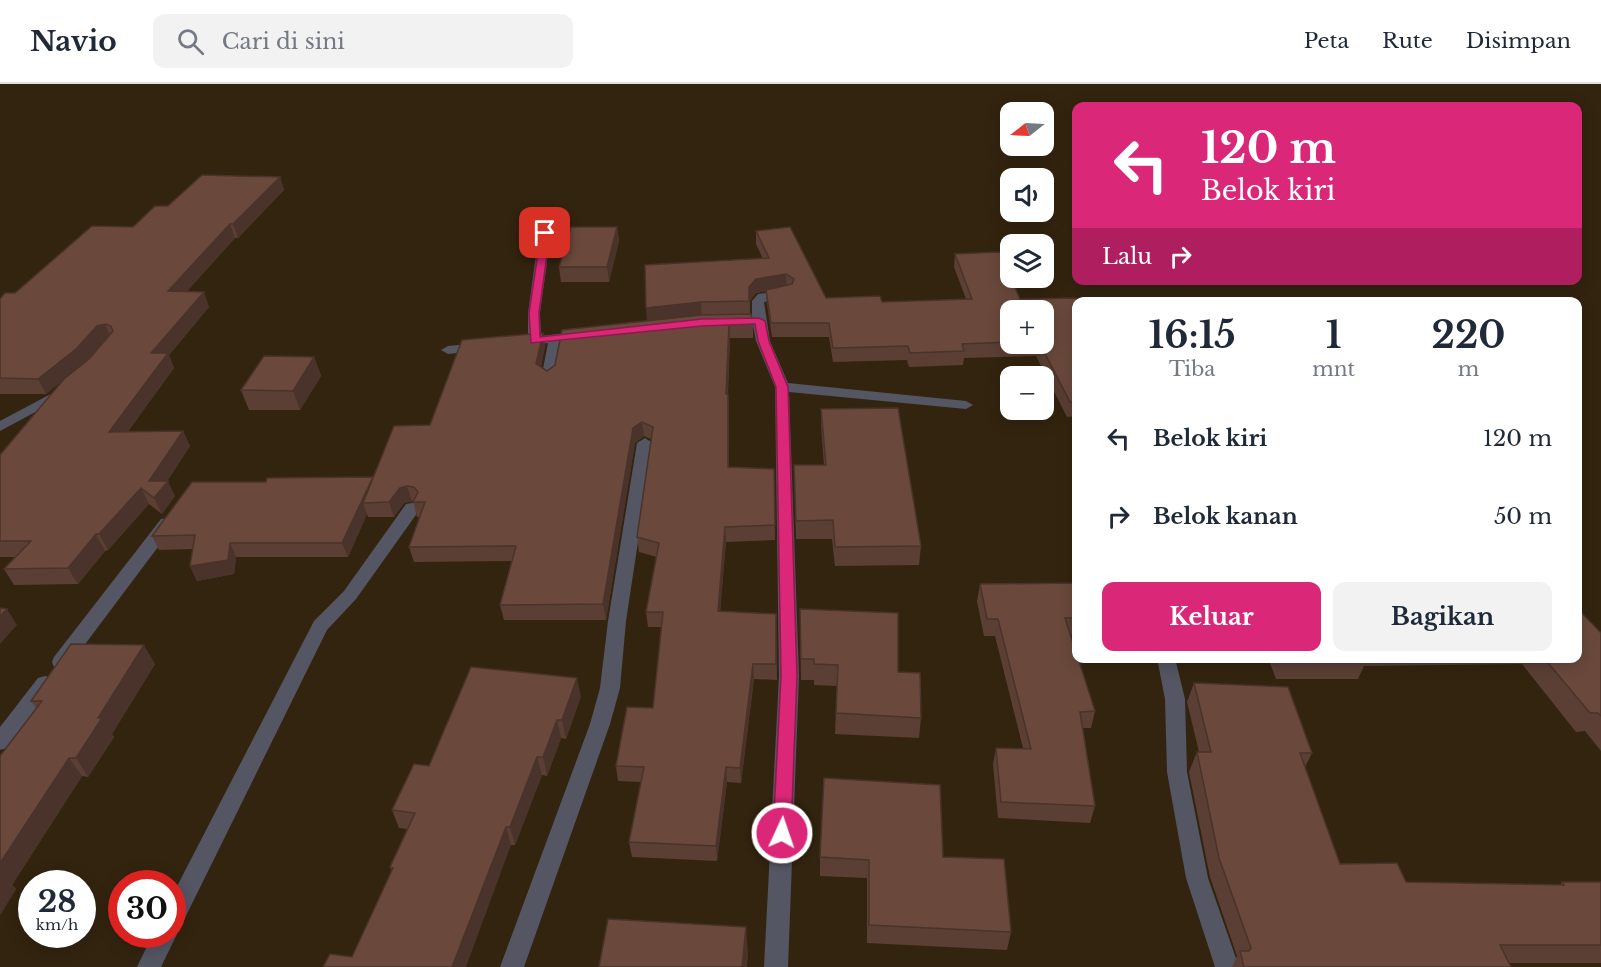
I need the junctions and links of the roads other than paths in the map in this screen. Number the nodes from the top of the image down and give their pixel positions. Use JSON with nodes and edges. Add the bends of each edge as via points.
{"nodes":[{"id":1,"x":545,"y":233,"type":"dead end"},
{"id":2,"x":786,"y":294,"type":"edge"},
{"id":3,"x":759,"y":321,"type":"junction"},
{"id":4,"x":712,"y":322,"type":"edge"},
{"id":5,"x":601,"y":334,"type":"edge"},
{"id":6,"x":556,"y":338,"type":"junction"},
{"id":7,"x":491,"y":345,"type":"edge"},
{"id":8,"x":448,"y":350,"type":"dead end"},
{"id":9,"x":548,"y":379,"type":"edge"},
{"id":10,"x":74,"y":382,"type":"edge"},
{"id":11,"x":782,"y":387,"type":"junction"},
{"id":12,"x":966,"y":405,"type":"dead end"},
{"id":13,"x":0,"y":427,"type":"edge"},
{"id":14,"x":645,"y":443,"type":"dead end"},
{"id":15,"x":412,"y":508,"type":"edge"},
{"id":16,"x":175,"y":512,"type":"edge"},
{"id":17,"x":1167,"y":663,"type":"edge"},
{"id":18,"x":0,"y":742,"type":"edge"},
{"id":19,"x":186,"y":892,"type":"edge"},
{"id":20,"x":158,"y":948,"type":"edge"},
{"id":21,"x":149,"y":967,"type":"edge"},
{"id":22,"x":512,"y":967,"type":"edge"},
{"id":23,"x":776,"y":967,"type":"edge"},
{"id":24,"x":1227,"y":967,"type":"edge"}],
"edges":[{"from":1,"to":6,"type":"street","via":[[529,341]]},
{"from":2,"to":3,"type":"street","via":[[758,301]]},
{"from":3,"to":4,"type":"street"},
{"from":3,"to":11,"type":"street"},
{"from":5,"to":6,"type":"street"},
{"from":6,"to":9,"type":"street"},
{"from":7,"to":8,"type":"street"},
{"from":10,"to":13,"type":"street","via":[[59,395]]},
{"from":11,"to":12,"type":"street"},
{"from":11,"to":23,"type":"street","via":[[789,676]]},
{"from":14,"to":22,"type":"street","via":[[610,688]]},
{"from":15,"to":19,"type":"street","via":[[350,595],[320,626]]},
{"from":16,"to":18,"type":"street"},
{"from":17,"to":24,"type":"street","via":[[1175,699],[1177,772],[1197,878]]},
{"from":20,"to":21,"type":"street"}]}
